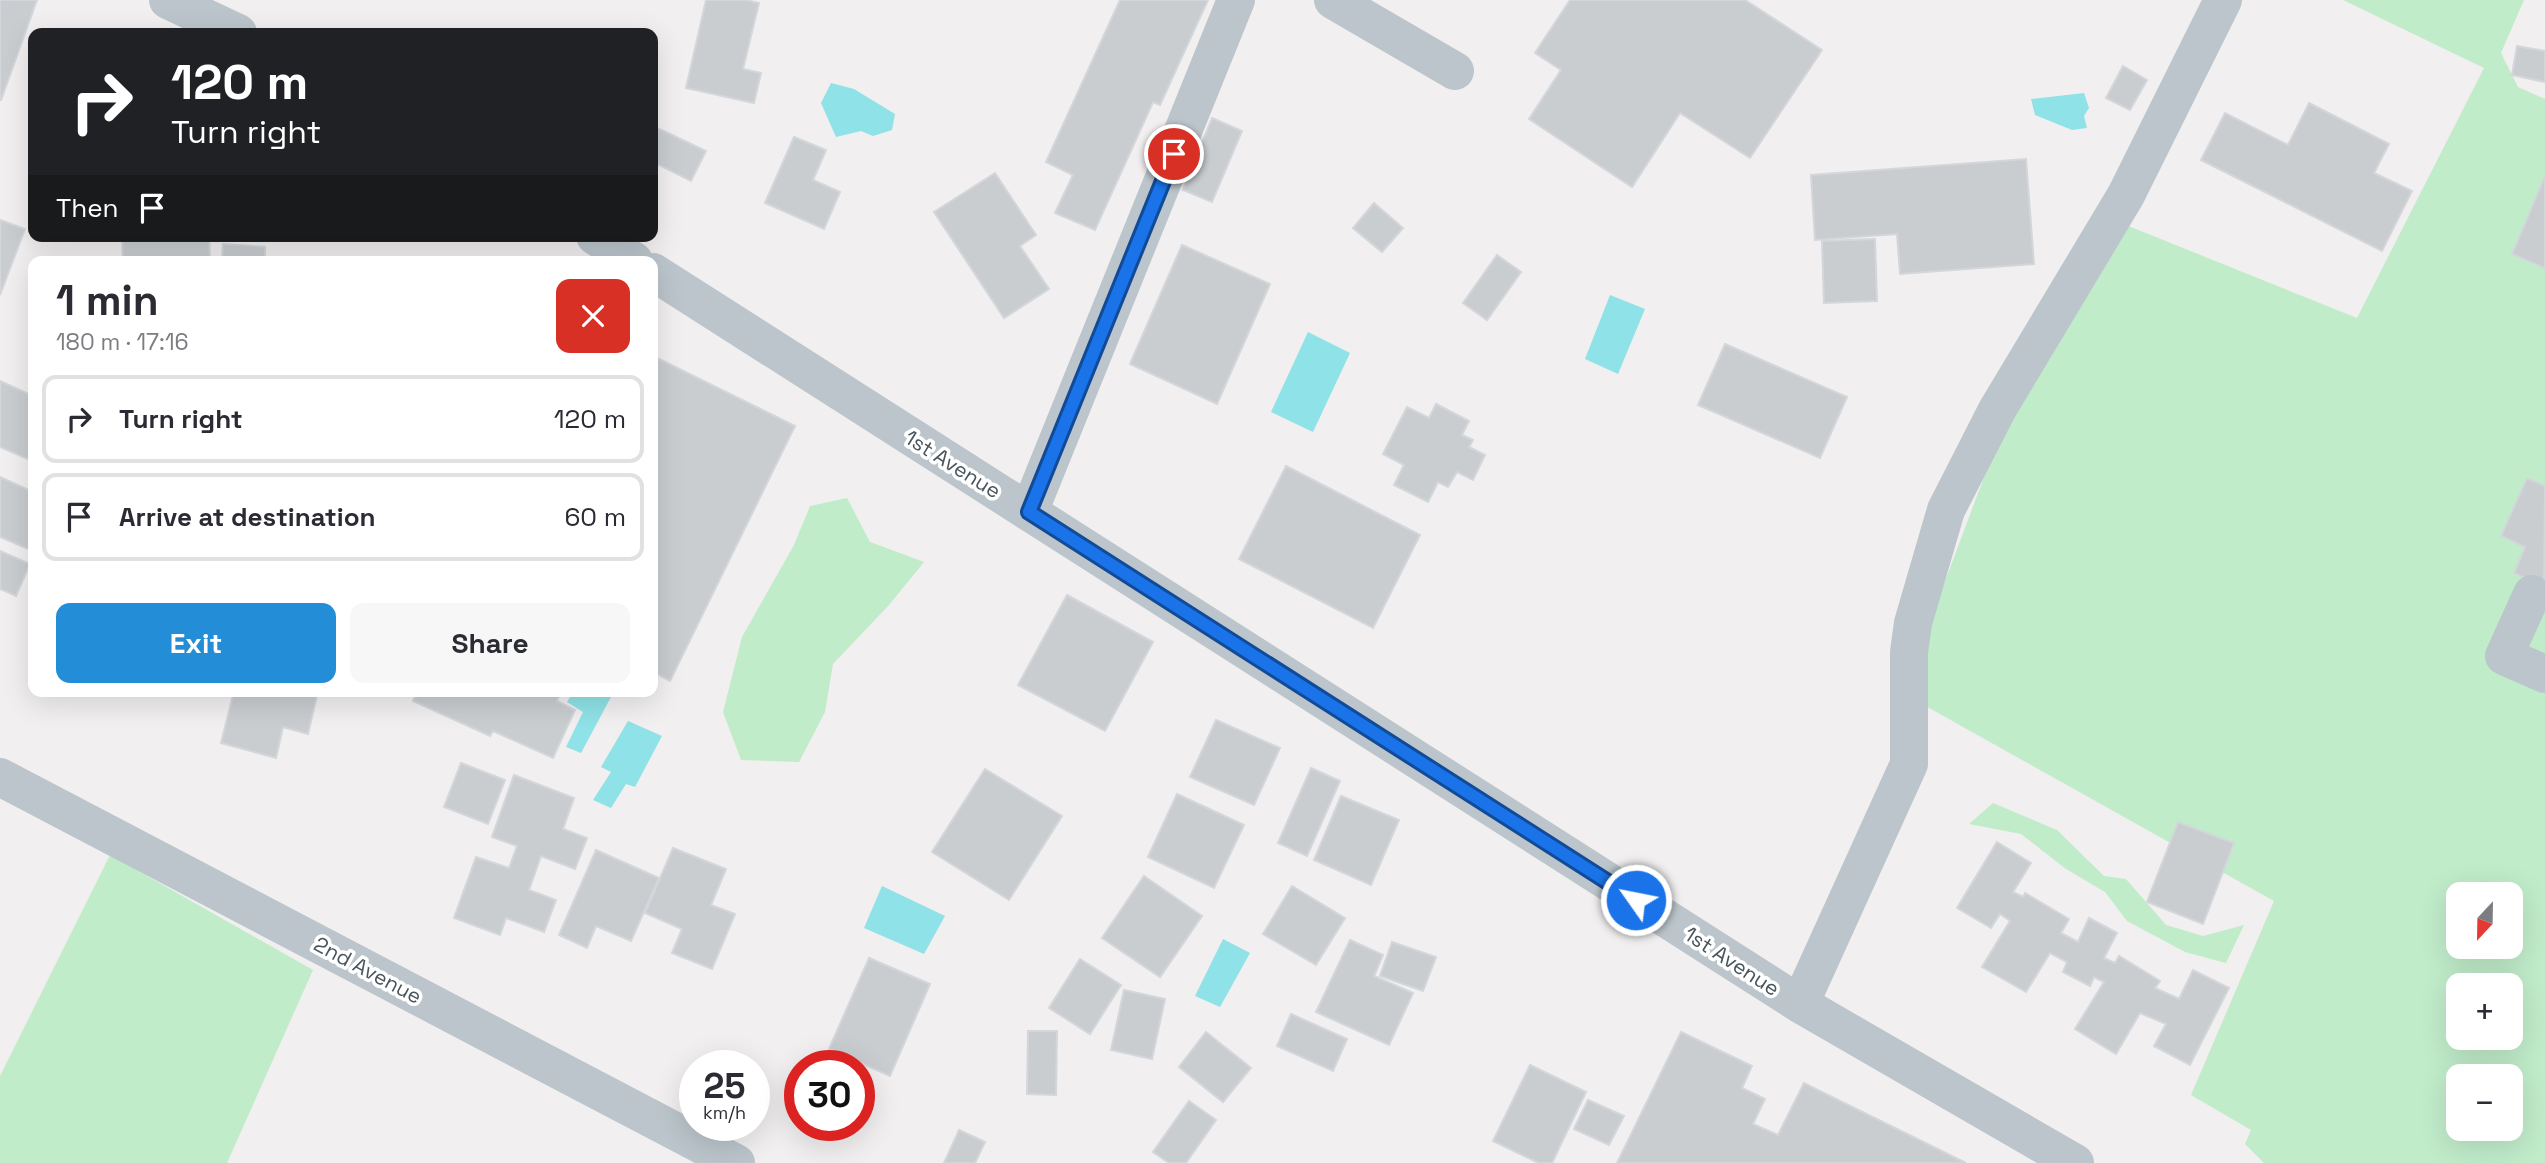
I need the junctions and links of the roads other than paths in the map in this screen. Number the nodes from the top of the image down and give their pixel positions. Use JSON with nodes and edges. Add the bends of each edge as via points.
{"nodes":[{"id":1,"x":168,"y":0,"type":"edge"},
{"id":2,"x":1236,"y":0,"type":"edge"},
{"id":3,"x":1333,"y":0,"type":"edge"},
{"id":4,"x":2223,"y":0,"type":"edge"},
{"id":5,"x":228,"y":18,"type":"edge"},
{"id":6,"x":1455,"y":71,"type":"dead end"},
{"id":7,"x":604,"y":242,"type":"edge"},
{"id":8,"x":626,"y":256,"type":"edge"},
{"id":9,"x":658,"y":275,"type":"edge"},
{"id":10,"x":1029,"y":512,"type":"junction"},
{"id":11,"x":2532,"y":594,"type":"dead end"},
{"id":12,"x":2545,"y":674,"type":"edge"},
{"id":13,"x":0,"y":777,"type":"edge"},
{"id":14,"x":1800,"y":1004,"type":"junction"},
{"id":15,"x":736,"y":1163,"type":"edge"},
{"id":16,"x":2075,"y":1163,"type":"edge"}],
"edges":[{"from":1,"to":5,"type":"street"},
{"from":2,"to":10,"type":"street"},
{"from":3,"to":6,"type":"street"},
{"from":4,"to":14,"type":"street","via":[[2126,195],[1997,410],[1946,510],[1913,623],[1909,764]]},
{"from":7,"to":8,"type":"street"},
{"from":9,"to":10,"type":"street","name":"1st Avenue"},
{"from":10,"to":14,"type":"street","name":"1st Avenue"},
{"from":11,"to":12,"type":"street","via":[[2504,656]]},
{"from":13,"to":15,"type":"street","name":"2nd Avenue"},
{"from":14,"to":16,"type":"street","name":"1st Avenue"}]}
